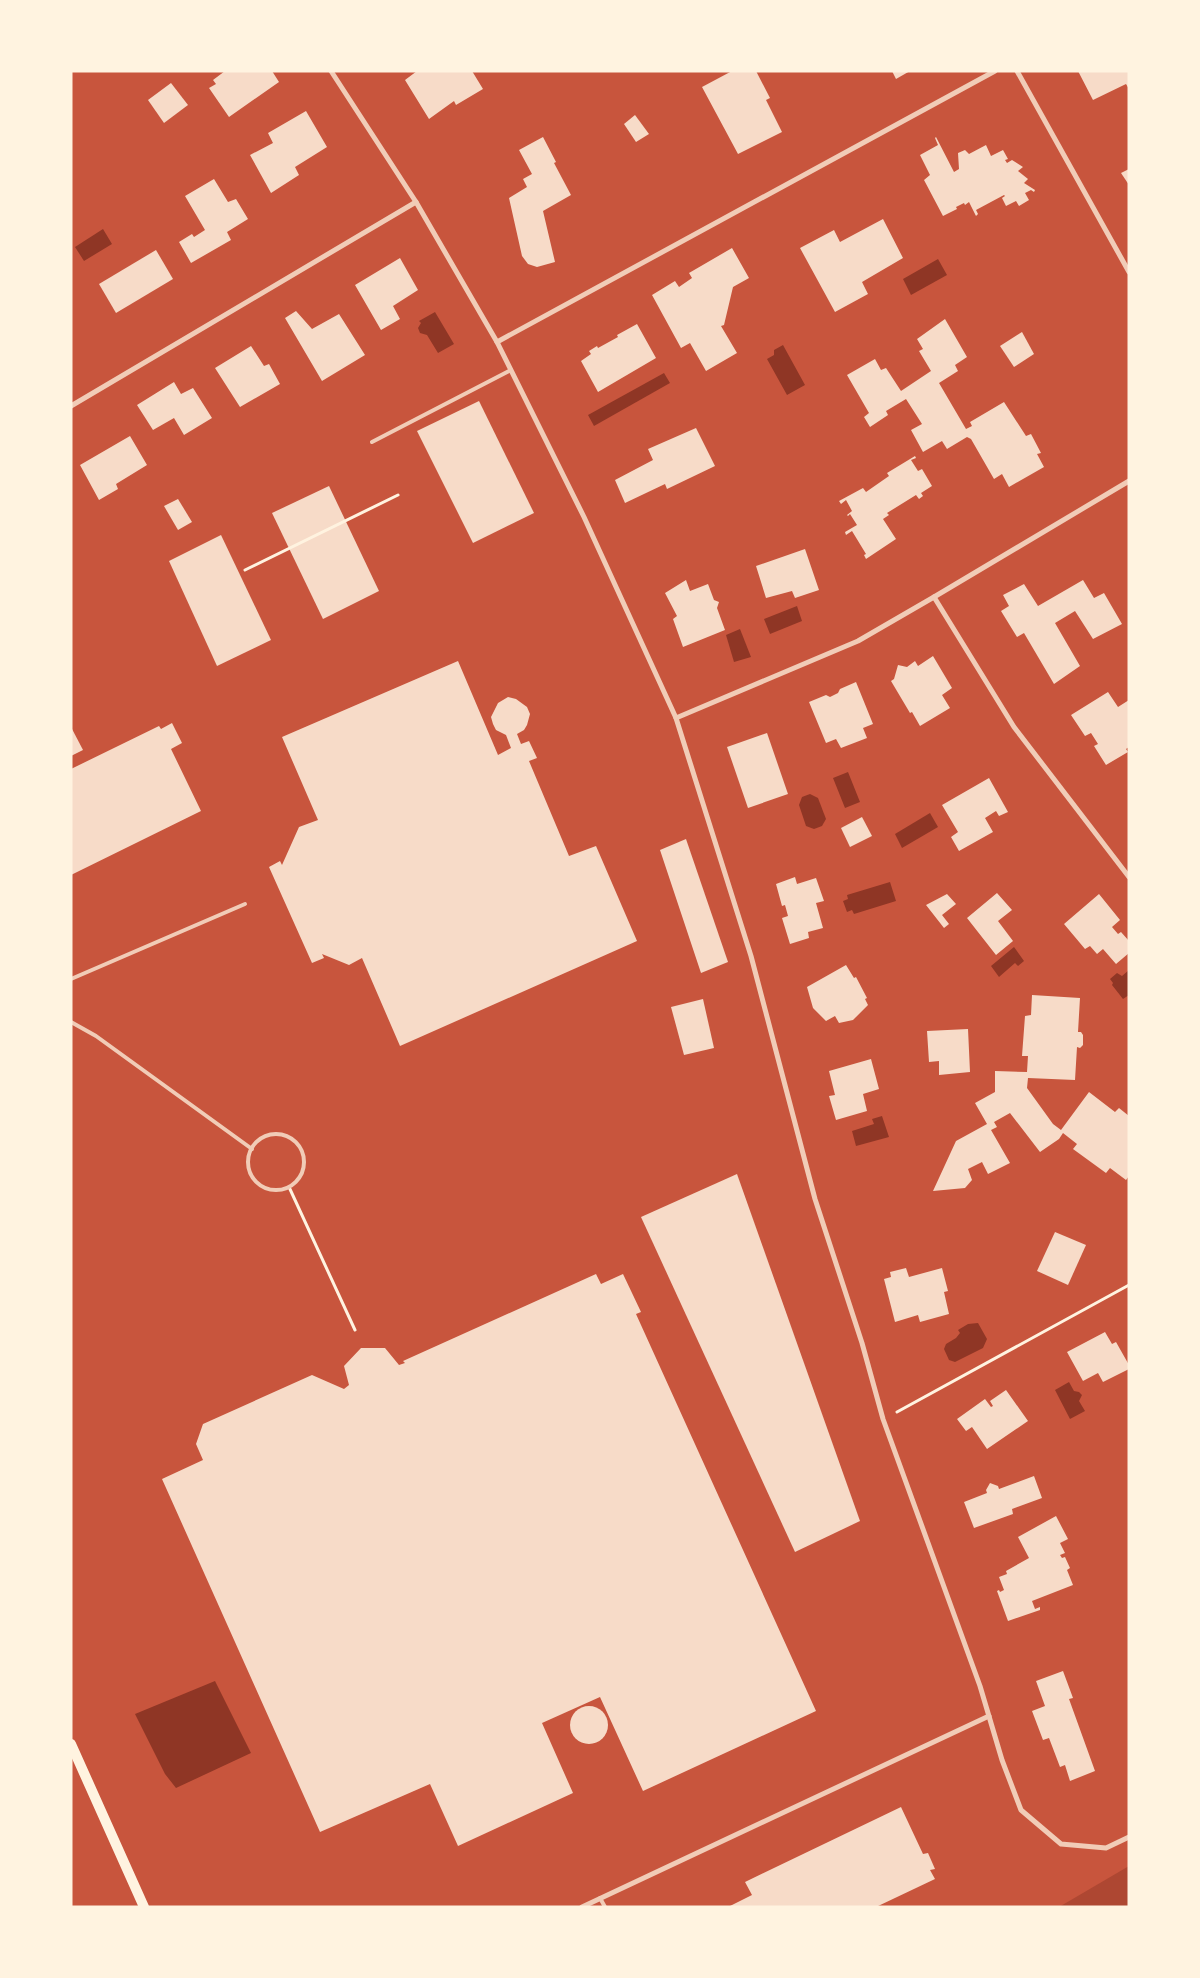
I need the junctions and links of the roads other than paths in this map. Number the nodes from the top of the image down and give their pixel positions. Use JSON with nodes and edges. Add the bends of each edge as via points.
{"nodes":[{"id":1,"x":331,"y":71,"type":"edge"},
{"id":2,"x":995,"y":71,"type":"edge"},
{"id":3,"x":1017,"y":71,"type":"edge"},
{"id":4,"x":416,"y":202,"type":"junction"},
{"id":5,"x":1129,"y":272,"type":"edge"},
{"id":6,"x":497,"y":342,"type":"junction"},
{"id":7,"x":511,"y":370,"type":"junction"},
{"id":8,"x":71,"y":406,"type":"edge"},
{"id":9,"x":372,"y":442,"type":"dead end"},
{"id":10,"x":1129,"y":481,"type":"edge"},
{"id":11,"x":934,"y":597,"type":"junction"},
{"id":12,"x":676,"y":718,"type":"junction"},
{"id":13,"x":1129,"y":878,"type":"edge"},
{"id":14,"x":245,"y":904,"type":"dead end"},
{"id":15,"x":71,"y":979,"type":"edge"},
{"id":16,"x":71,"y":1022,"type":"edge"},
{"id":17,"x":252,"y":1149,"type":"junction"},
{"id":18,"x":989,"y":1716,"type":"junction"},
{"id":19,"x":71,"y":1744,"type":"edge"},
{"id":20,"x":1129,"y":1837,"type":"edge"},
{"id":21,"x":600,"y":1898,"type":"junction"},
{"id":22,"x":144,"y":1907,"type":"edge"},
{"id":23,"x":582,"y":1907,"type":"edge"},
{"id":24,"x":605,"y":1907,"type":"edge"}],
"edges":[{"from":1,"to":4,"type":"street"},
{"from":2,"to":6,"type":"street"},
{"from":3,"to":5,"type":"street"},
{"from":4,"to":6,"type":"street"},
{"from":4,"to":8,"type":"street"},
{"from":6,"to":7,"type":"street"},
{"from":7,"to":9,"type":"lane"},
{"from":7,"to":12,"type":"street","via":[[584,517]]},
{"from":10,"to":11,"type":"street"},
{"from":11,"to":12,"type":"street","via":[[858,641]]},
{"from":11,"to":13,"type":"street","via":[[1014,727]]},
{"from":12,"to":18,"type":"street","via":[[751,956],[815,1199],[883,1419]]},
{"from":14,"to":15,"type":"lane"},
{"from":16,"to":17,"type":"lane","via":[[96,1036]]},
{"from":17,"to":17,"type":"lane","via":[[264,1137],[282,1135],[297,1143],[304,1167],[296,1182],[289,1187],[271,1189],[256,1181],[251,1174]]},
{"from":18,"to":20,"type":"street","via":[[1022,1810],[1062,1844],[1106,1848]]},
{"from":18,"to":21,"type":"street"},
{"from":19,"to":22,"type":"main road"},
{"from":21,"to":23,"type":"street"},
{"from":21,"to":24,"type":"lane"}]}
